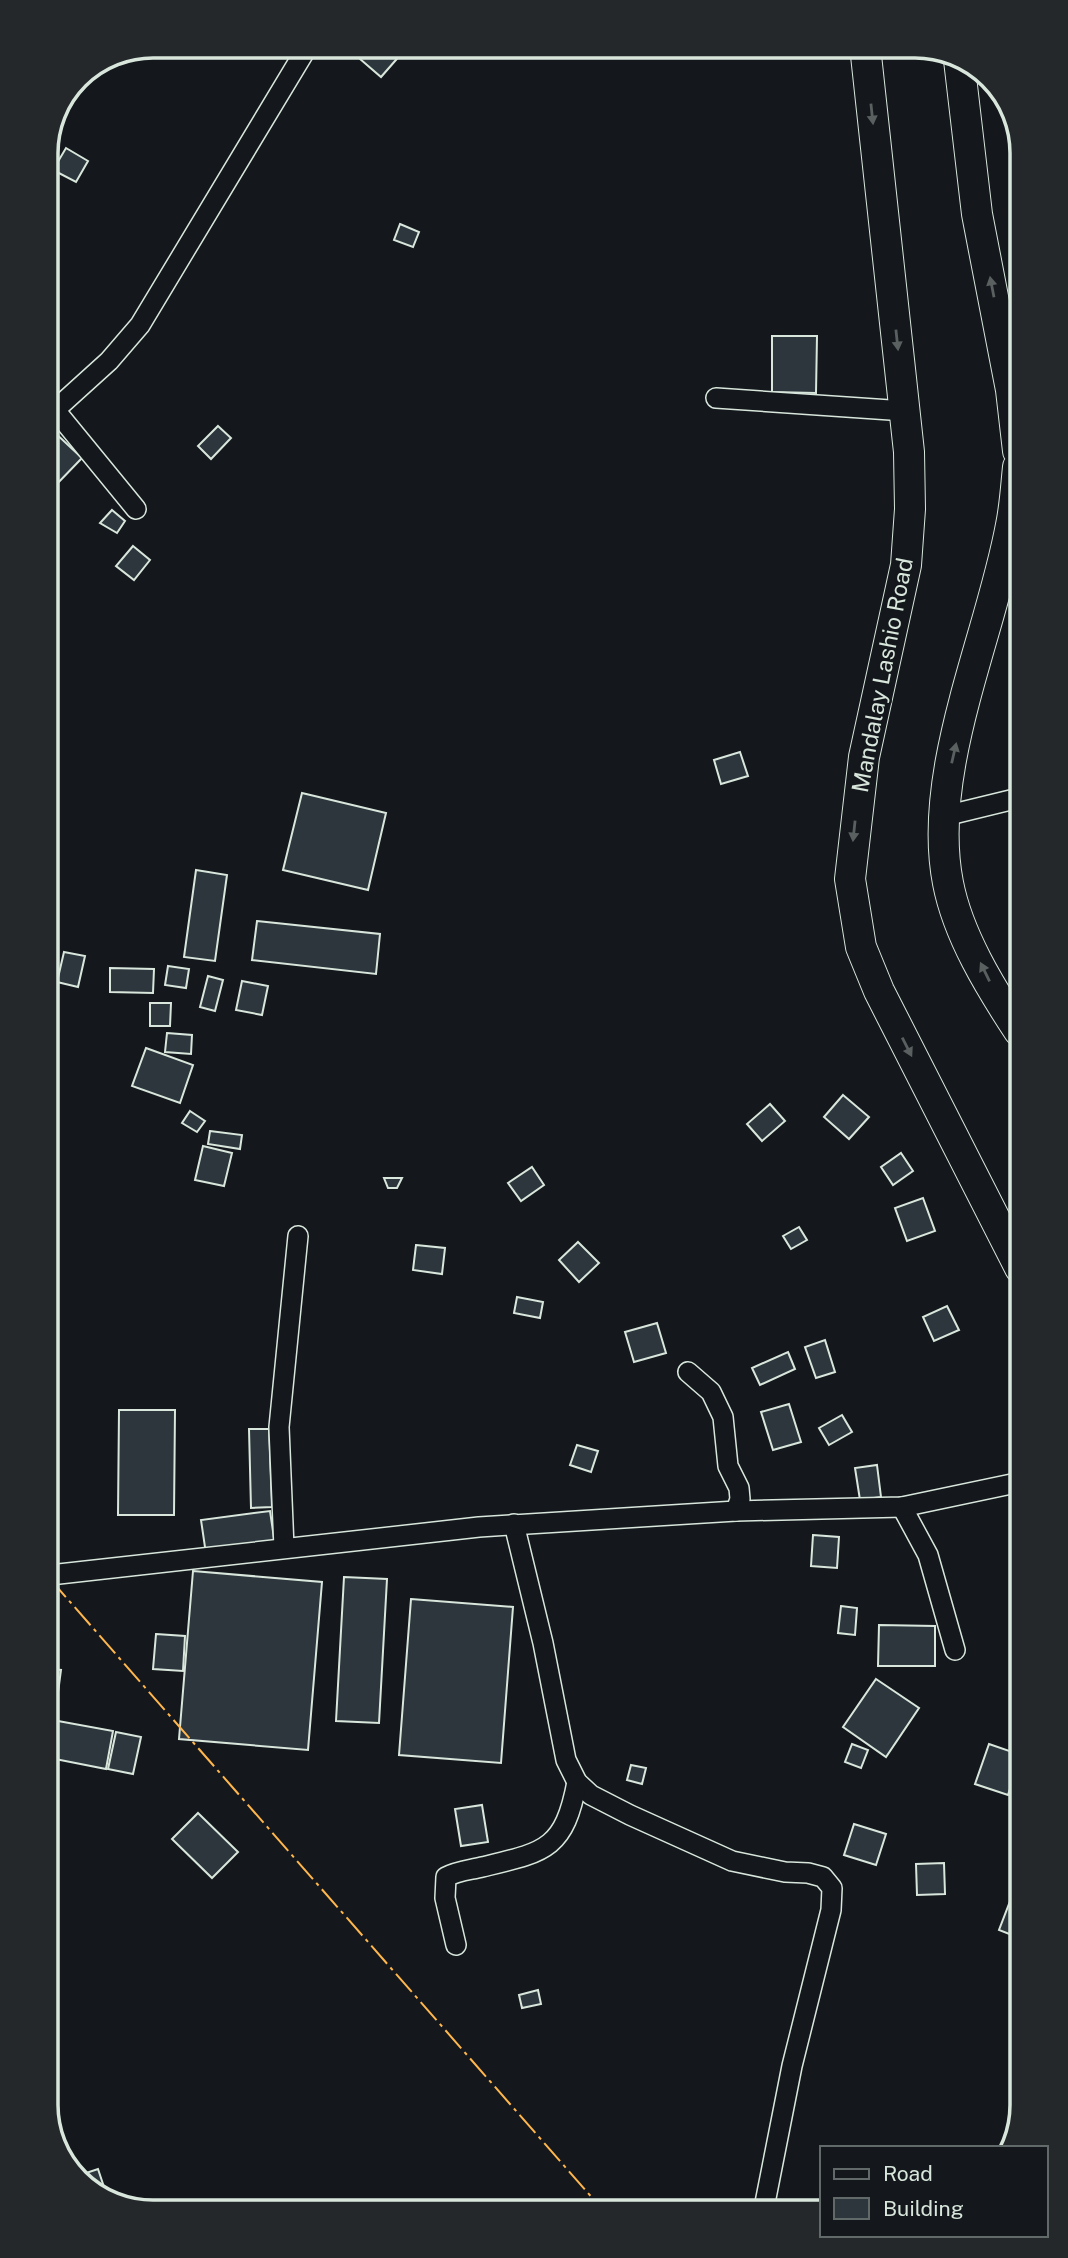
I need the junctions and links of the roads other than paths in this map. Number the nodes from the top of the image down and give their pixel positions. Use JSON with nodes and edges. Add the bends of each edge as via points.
{"nodes":[{"id":1,"x":301,"y":58,"type":"edge"},
{"id":2,"x":866,"y":58,"type":"edge"},
{"id":3,"x":960,"y":70,"type":"edge"},
{"id":4,"x":1010,"y":385,"type":"edge"},
{"id":5,"x":716,"y":398,"type":"dead end"},
{"id":6,"x":58,"y":408,"type":"edge"},
{"id":7,"x":905,"y":411,"type":"junction"},
{"id":8,"x":58,"y":422,"type":"edge"},
{"id":9,"x":136,"y":509,"type":"dead end"},
{"id":10,"x":1010,"y":528,"type":"edge"},
{"id":11,"x":1010,"y":800,"type":"edge"},
{"id":12,"x":945,"y":816,"type":"junction"},
{"id":13,"x":1010,"y":1017,"type":"edge"},
{"id":14,"x":298,"y":1236,"type":"dead end"},
{"id":15,"x":1010,"y":1248,"type":"edge"},
{"id":16,"x":688,"y":1372,"type":"dead end"},
{"id":17,"x":1010,"y":1484,"type":"edge"},
{"id":18,"x":902,"y":1507,"type":"junction"},
{"id":19,"x":736,"y":1511,"type":"junction"},
{"id":20,"x":514,"y":1524,"type":"junction"},
{"id":21,"x":284,"y":1548,"type":"junction"},
{"id":22,"x":58,"y":1574,"type":"edge"},
{"id":23,"x":955,"y":1650,"type":"dead end"},
{"id":24,"x":577,"y":1782,"type":"junction"},
{"id":25,"x":456,"y":1945,"type":"dead end"},
{"id":26,"x":766,"y":2200,"type":"edge"}],
"edges":[{"from":1,"to":6,"type":"street","via":[[140,325]]},
{"from":2,"to":7,"type":"highway","name":"Mandalay Lashio Road","one_way":true},
{"from":4,"to":3,"type":"highway","one_way":true,"via":[[977,214]]},
{"from":5,"to":7,"type":"street"},
{"from":7,"to":15,"type":"highway","name":"Mandalay Lashio Road","one_way":true,"via":[[910,509],[906,565],[864,757],[851,866],[852,908],[861,947],[879,991]]},
{"from":8,"to":9,"type":"street"},
{"from":12,"to":10,"type":"highway","one_way":true,"via":[[972,673]]},
{"from":11,"to":12,"type":"street"},
{"from":13,"to":12,"type":"highway","one_way":true,"via":[[955,910],[947,881]]},
{"from":14,"to":21,"type":"street","via":[[279,1415]]},
{"from":16,"to":19,"type":"street","via":[[711,1392],[723,1417],[728,1466],[739,1488]]},
{"from":17,"to":18,"type":"street"},
{"from":18,"to":19,"type":"street"},
{"from":18,"to":23,"type":"street","via":[[928,1555]]},
{"from":19,"to":20,"type":"street"},
{"from":20,"to":21,"type":"street"},
{"from":20,"to":24,"type":"street","via":[[566,1760]]},
{"from":21,"to":22,"type":"street"},
{"from":24,"to":25,"type":"street","via":[[571,1813],[555,1841],[531,1855],[446,1877]]},
{"from":24,"to":26,"type":"street","via":[[590,1795],[732,1861],[822,1877],[832,1888],[831,1910],[792,2066]]}]}
